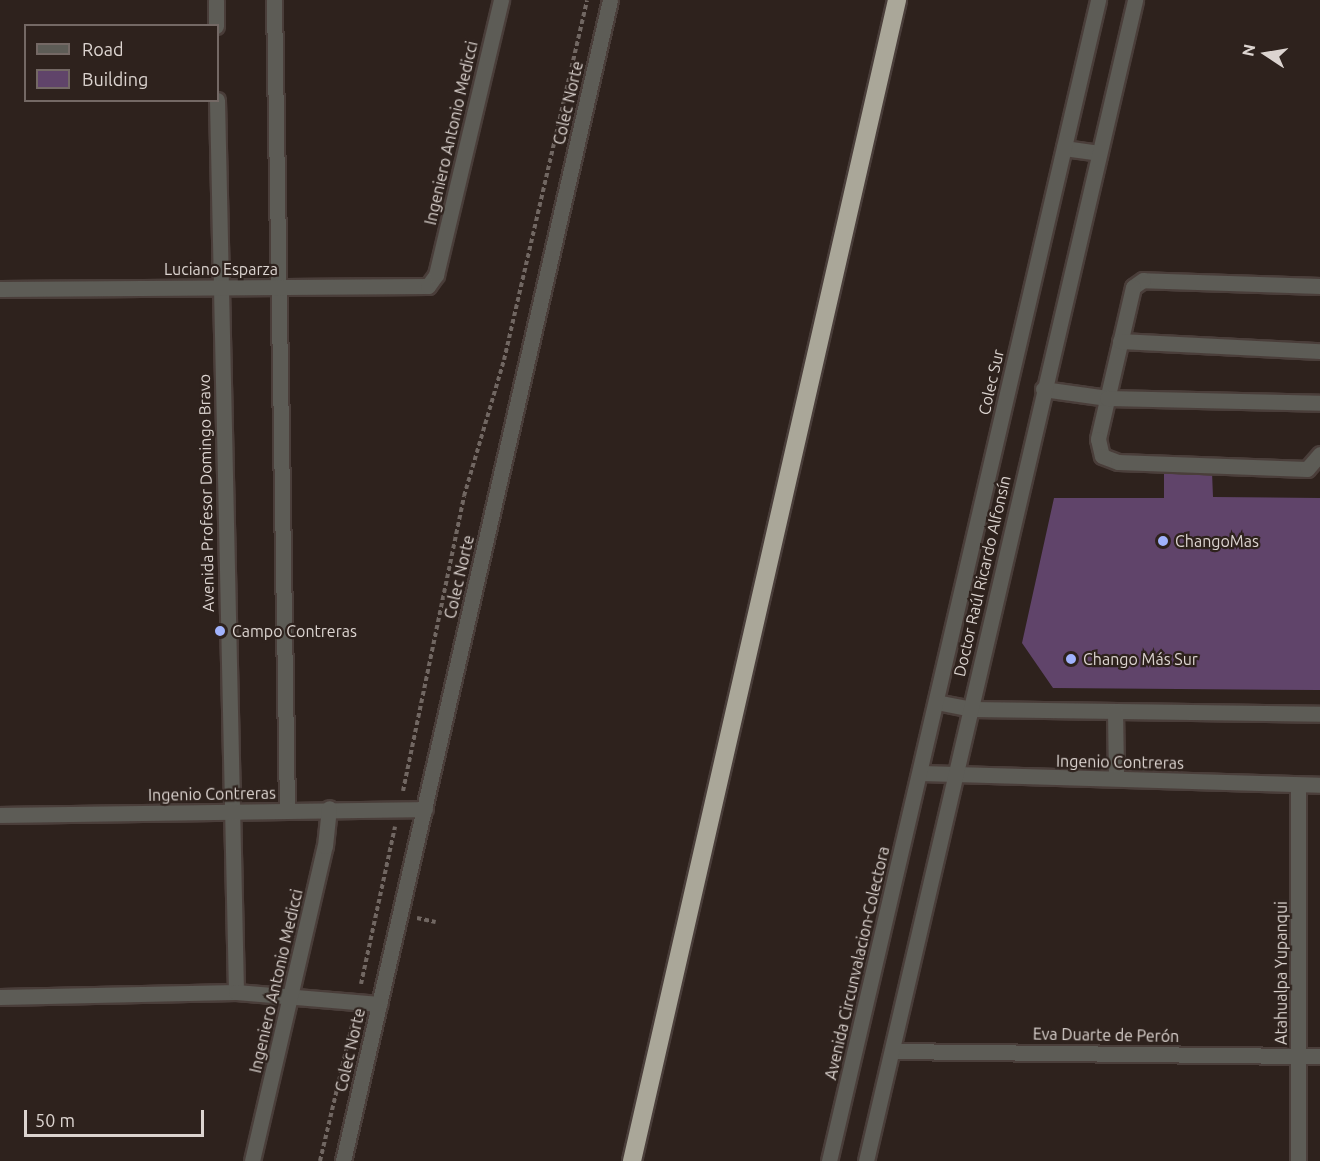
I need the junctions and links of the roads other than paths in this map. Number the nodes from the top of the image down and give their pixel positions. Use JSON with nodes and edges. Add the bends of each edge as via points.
{"nodes":[{"id":1,"x":216,"y":0,"type":"edge"},
{"id":2,"x":274,"y":0,"type":"edge"},
{"id":3,"x":501,"y":0,"type":"edge"},
{"id":4,"x":610,"y":0,"type":"edge"},
{"id":5,"x":897,"y":0,"type":"edge"},
{"id":6,"x":1098,"y":0,"type":"edge"},
{"id":7,"x":1135,"y":0,"type":"edge"},
{"id":8,"x":216,"y":24,"type":"edge"},
{"id":9,"x":217,"y":102,"type":"edge"},
{"id":10,"x":1064,"y":148,"type":"junction"},
{"id":11,"x":1099,"y":153,"type":"junction"},
{"id":12,"x":436,"y":275,"type":"joint"},
{"id":13,"x":1320,"y":286,"type":"edge"},
{"id":14,"x":219,"y":287,"type":"junction"},
{"id":15,"x":279,"y":287,"type":"junction"},
{"id":16,"x":0,"y":289,"type":"edge"},
{"id":17,"x":1120,"y":341,"type":"junction"},
{"id":18,"x":1320,"y":351,"type":"edge"},
{"id":19,"x":1043,"y":389,"type":"junction"},
{"id":20,"x":1107,"y":398,"type":"junction"},
{"id":21,"x":1320,"y":403,"type":"edge"},
{"id":22,"x":1320,"y":454,"type":"edge"},
{"id":23,"x":936,"y":702,"type":"junction"},
{"id":24,"x":971,"y":709,"type":"junction"},
{"id":25,"x":1115,"y":711,"type":"junction"},
{"id":26,"x":1320,"y":714,"type":"edge"},
{"id":27,"x":920,"y":773,"type":"junction"},
{"id":28,"x":956,"y":777,"type":"junction"},
{"id":29,"x":1116,"y":778,"type":"junction"},
{"id":30,"x":1298,"y":785,"type":"junction"},
{"id":31,"x":1320,"y":785,"type":"edge"},
{"id":32,"x":329,"y":808,"type":"junction"},
{"id":33,"x":425,"y":809,"type":"junction"},
{"id":34,"x":287,"y":810,"type":"junction"},
{"id":35,"x":231,"y":812,"type":"junction"},
{"id":36,"x":0,"y":815,"type":"edge"},
{"id":37,"x":236,"y":992,"type":"junction"},
{"id":38,"x":292,"y":995,"type":"junction"},
{"id":39,"x":0,"y":997,"type":"edge"},
{"id":40,"x":379,"y":1004,"type":"junction"},
{"id":41,"x":892,"y":1051,"type":"junction"},
{"id":42,"x":1300,"y":1055,"type":"junction"},
{"id":43,"x":1320,"y":1056,"type":"edge"},
{"id":44,"x":252,"y":1161,"type":"edge"},
{"id":45,"x":343,"y":1161,"type":"edge"},
{"id":46,"x":632,"y":1161,"type":"edge"},
{"id":47,"x":829,"y":1161,"type":"edge"},
{"id":48,"x":866,"y":1161,"type":"edge"},
{"id":49,"x":1298,"y":1161,"type":"edge"}],
"edges":[{"from":1,"to":8,"type":"street"},
{"from":2,"to":15,"type":"street"},
{"from":3,"to":12,"type":"street","name":"Ingeniero Antonio Medicci"},
{"from":4,"to":33,"type":"street","name":"Colec Norte"},
{"from":5,"to":46,"type":"highway"},
{"from":6,"to":10,"type":"street","name":"Colec Sur"},
{"from":7,"to":11,"type":"street","name":"Doctor Raúl Ricardo Alfonsín"},
{"from":9,"to":14,"type":"street","name":"Avenida Profesor Domingo Bravo"},
{"from":10,"to":11,"type":"street"},
{"from":10,"to":23,"type":"street","name":"Colec Sur"},
{"from":11,"to":19,"type":"street","name":"Doctor Raúl Ricardo Alfonsín"},
{"from":12,"to":15,"type":"street","name":"Luciano Esparza","via":[[420,289]]},
{"from":13,"to":17,"type":"street","via":[[1143,280],[1133,287]]},
{"from":14,"to":15,"type":"street","name":"Luciano Esparza"},
{"from":14,"to":16,"type":"street","name":"Luciano Esparza"},
{"from":14,"to":35,"type":"street","name":"Avenida Profesor Domingo Bravo"},
{"from":15,"to":34,"type":"street"},
{"from":17,"to":18,"type":"street"},
{"from":17,"to":20,"type":"street"},
{"from":19,"to":20,"type":"street"},
{"from":19,"to":24,"type":"street","name":"Doctor Raúl Ricardo Alfonsín"},
{"from":20,"to":21,"type":"street"},
{"from":20,"to":22,"type":"street","via":[[1098,439],[1102,456],[1118,462],[1307,469]]},
{"from":23,"to":24,"type":"street"},
{"from":23,"to":27,"type":"street","name":"Colec Sur"},
{"from":24,"to":25,"type":"street"},
{"from":24,"to":28,"type":"street","name":"Doctor Raúl Ricardo Alfonsín"},
{"from":25,"to":26,"type":"street"},
{"from":25,"to":29,"type":"street"},
{"from":27,"to":28,"type":"street","name":"Ingenio Contreras"},
{"from":27,"to":47,"type":"street","name":"Avenida Circunvalacion-Colectora"},
{"from":28,"to":29,"type":"street","name":"Ingenio Contreras"},
{"from":28,"to":41,"type":"street","name":"Doctor Raúl Ricardo Alfonsín"},
{"from":29,"to":30,"type":"street","name":"Ingenio Contreras"},
{"from":30,"to":31,"type":"street","name":"Ingenio Contreras"},
{"from":30,"to":42,"type":"street","name":"Atahualpa Yupanqui"},
{"from":32,"to":33,"type":"street","name":"Ingenio Contreras"},
{"from":32,"to":34,"type":"street","name":"Ingenio Contreras"},
{"from":32,"to":38,"type":"street","name":"Ingeniero Antonio Medicci"},
{"from":33,"to":40,"type":"street","name":"Colec Norte"},
{"from":34,"to":35,"type":"street","name":"Ingenio Contreras"},
{"from":35,"to":36,"type":"street","name":"Ingenio Contreras"},
{"from":35,"to":37,"type":"street","name":"Avenida Profesor Domingo Bravo"},
{"from":37,"to":38,"type":"street"},
{"from":37,"to":39,"type":"street"},
{"from":38,"to":40,"type":"street"},
{"from":38,"to":44,"type":"street","name":"Ingeniero Antonio Medicci"},
{"from":40,"to":45,"type":"street","name":"Colec Norte"},
{"from":41,"to":42,"type":"street","name":"Eva Duarte de Perón"},
{"from":41,"to":48,"type":"street","name":"Doctor Raúl Ricardo Alfonsín"},
{"from":42,"to":43,"type":"street","name":"Eva Duarte de Perón"},
{"from":42,"to":49,"type":"street","name":"Atahualpa Yupanqui"}]}
